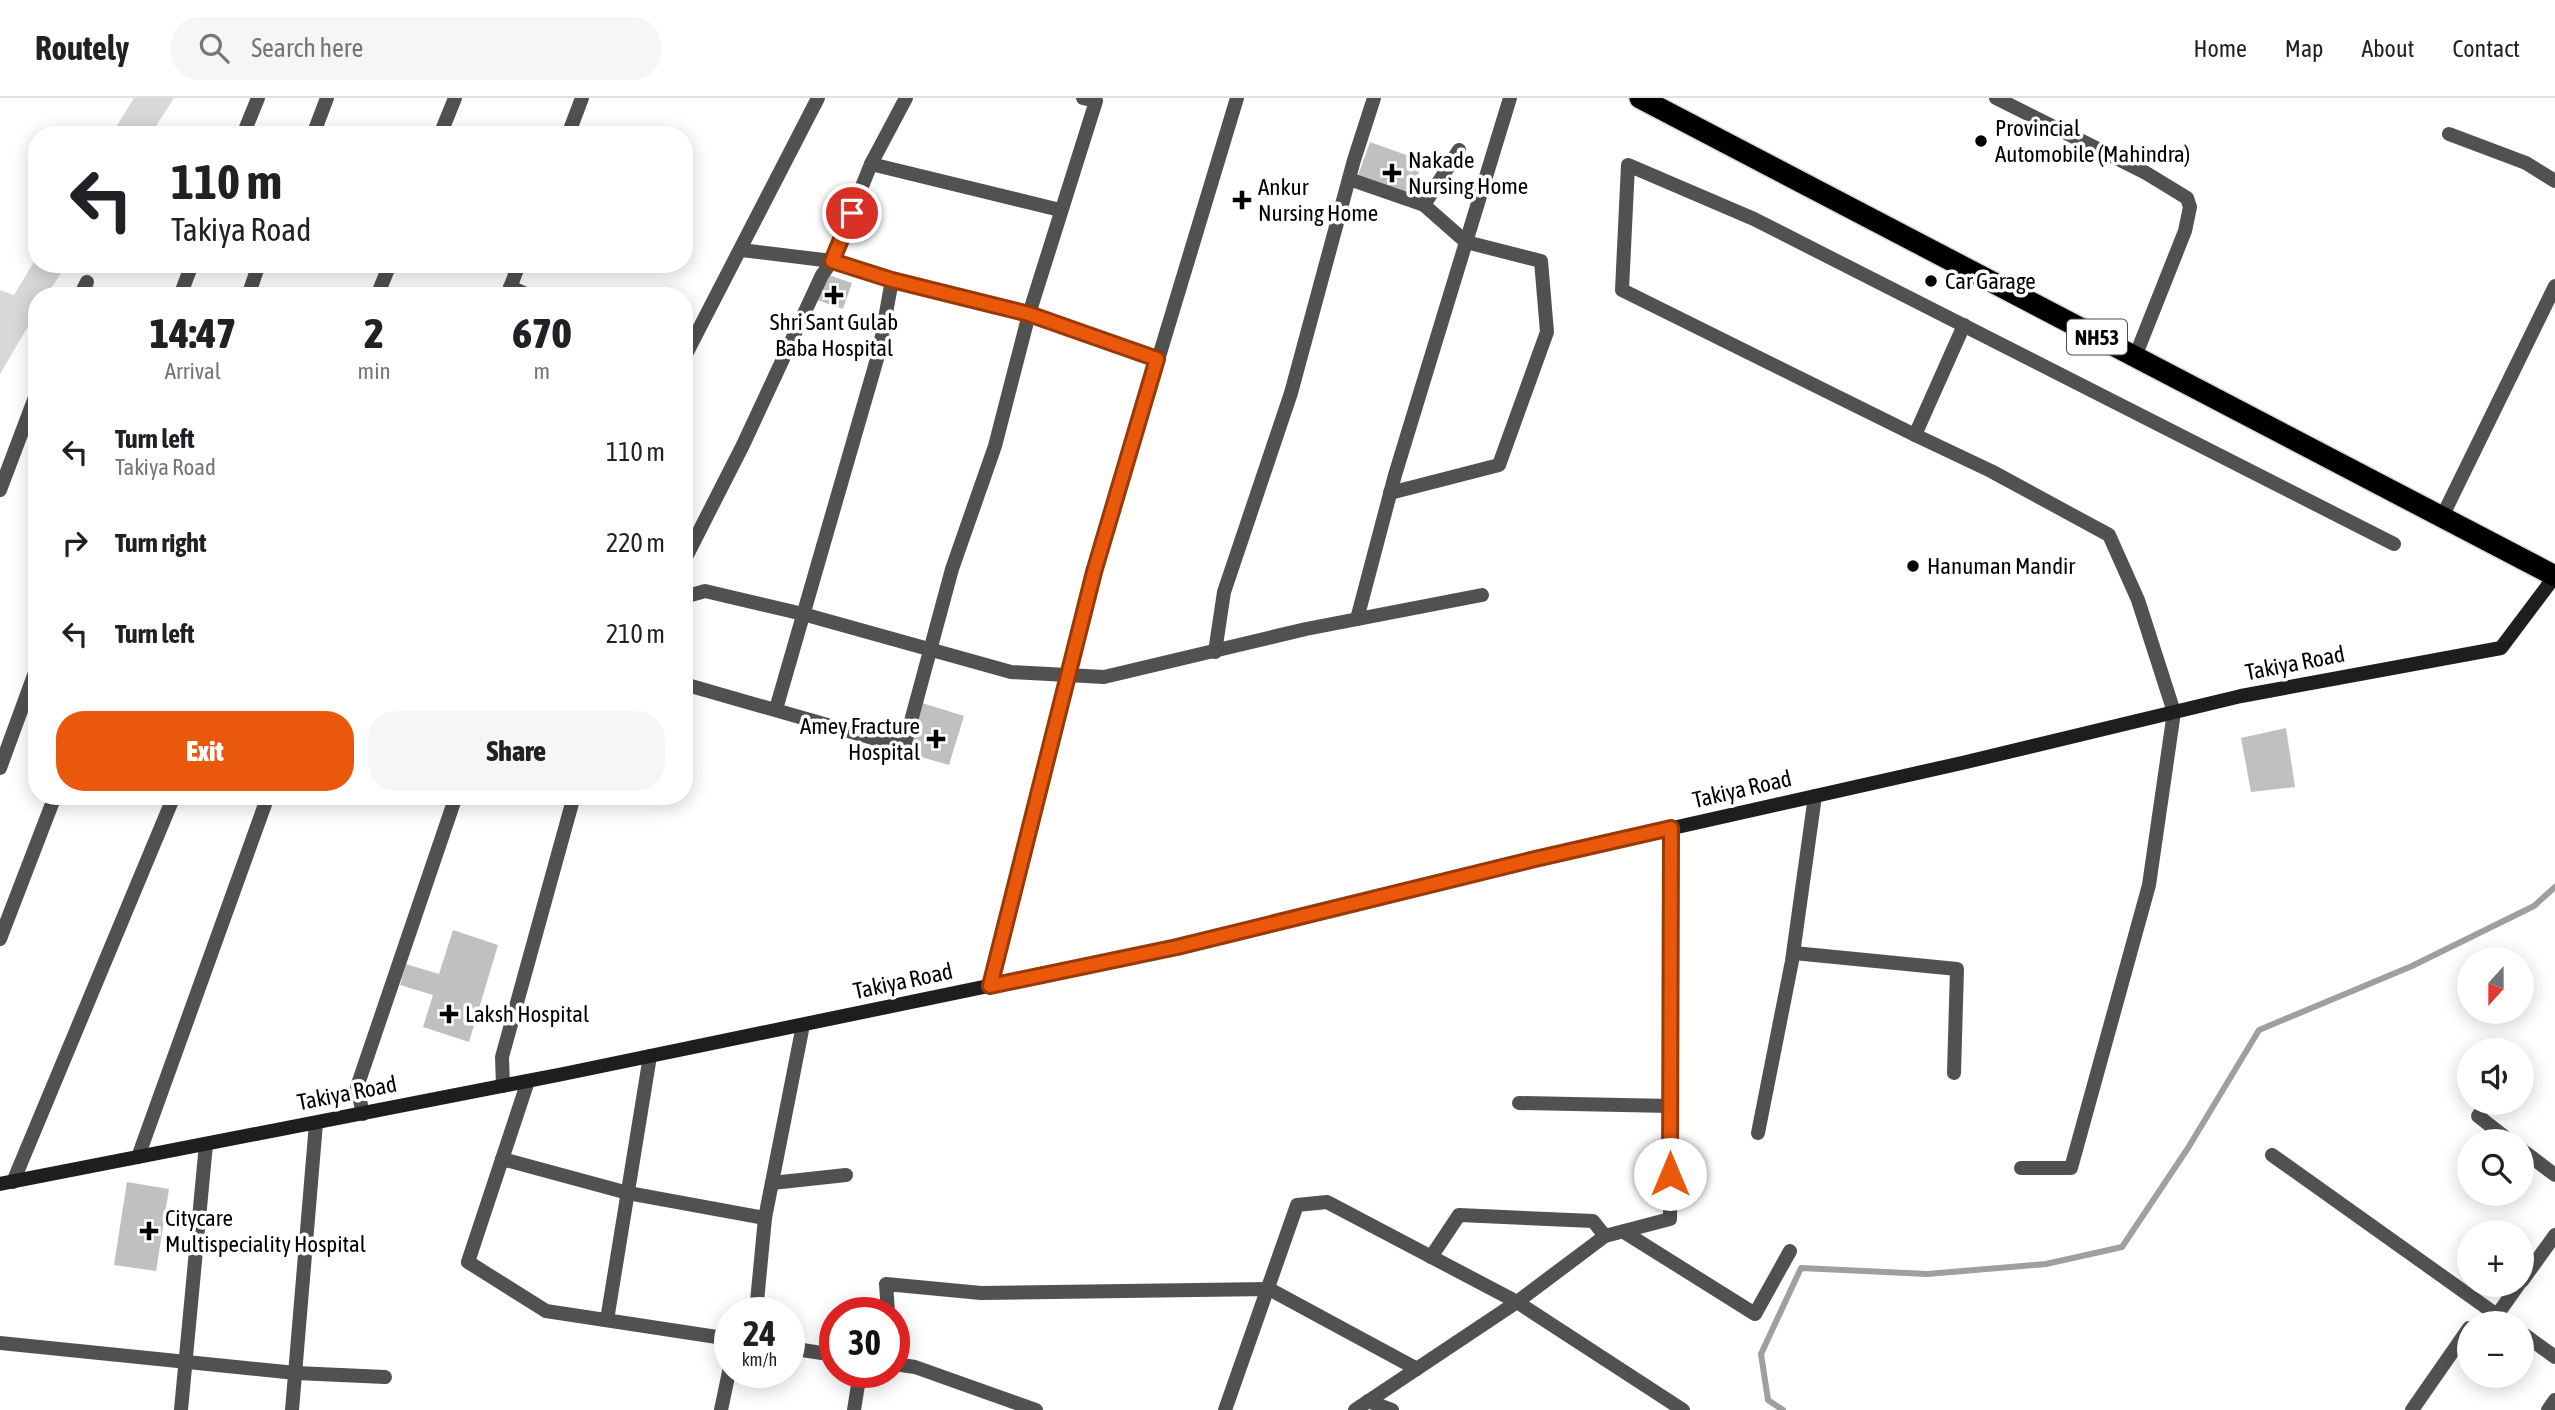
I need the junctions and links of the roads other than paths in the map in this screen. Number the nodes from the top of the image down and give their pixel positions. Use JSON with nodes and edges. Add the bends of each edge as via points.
{"nodes":[{"id":1,"x":258,"y":98,"type":"edge"},
{"id":2,"x":327,"y":98,"type":"edge"},
{"id":3,"x":455,"y":98,"type":"edge"},
{"id":4,"x":582,"y":98,"type":"edge"},
{"id":5,"x":818,"y":98,"type":"edge"},
{"id":6,"x":906,"y":98,"type":"edge"},
{"id":7,"x":1237,"y":98,"type":"edge"},
{"id":8,"x":1374,"y":98,"type":"edge"},
{"id":9,"x":1510,"y":98,"type":"edge"},
{"id":10,"x":1640,"y":98,"type":"edge"},
{"id":11,"x":1996,"y":98,"type":"edge"},
{"id":12,"x":1092,"y":99,"type":"edge"},
{"id":13,"x":247,"y":126,"type":"edge"},
{"id":14,"x":316,"y":126,"type":"edge"},
{"id":15,"x":444,"y":126,"type":"edge"},
{"id":16,"x":571,"y":126,"type":"edge"},
{"id":17,"x":2449,"y":134,"type":"dead end"},
{"id":18,"x":1459,"y":150,"type":"dead end"},
{"id":19,"x":871,"y":164,"type":"junction"},
{"id":20,"x":1349,"y":178,"type":"junction"},
{"id":21,"x":2555,"y":181,"type":"edge"},
{"id":22,"x":1424,"y":205,"type":"junction"},
{"id":23,"x":1060,"y":209,"type":"junction"},
{"id":24,"x":1466,"y":242,"type":"junction"},
{"id":25,"x":741,"y":250,"type":"junction"},
{"id":26,"x":832,"y":261,"type":"junction"},
{"id":27,"x":892,"y":280,"type":"junction"},
{"id":28,"x":87,"y":282,"type":"dead end"},
{"id":29,"x":2555,"y":286,"type":"edge"},
{"id":30,"x":84,"y":287,"type":"edge"},
{"id":31,"x":1029,"y":314,"type":"junction"},
{"id":32,"x":1964,"y":325,"type":"junction"},
{"id":33,"x":693,"y":341,"type":"edge"},
{"id":34,"x":2135,"y":357,"type":"junction"},
{"id":35,"x":1157,"y":359,"type":"junction"},
{"id":36,"x":28,"y":416,"type":"edge"},
{"id":37,"x":1915,"y":435,"type":"junction"},
{"id":38,"x":0,"y":490,"type":"edge"},
{"id":39,"x":1390,"y":493,"type":"junction"},
{"id":40,"x":2442,"y":517,"type":"junction"},
{"id":41,"x":693,"y":543,"type":"edge"},
{"id":42,"x":2394,"y":544,"type":"dead end"},
{"id":43,"x":2555,"y":576,"type":"edge"},
{"id":44,"x":693,"y":594,"type":"edge"},
{"id":45,"x":1482,"y":595,"type":"dead end"},
{"id":46,"x":803,"y":614,"type":"junction"},
{"id":47,"x":1357,"y":620,"type":"junction"},
{"id":48,"x":930,"y":650,"type":"junction"},
{"id":49,"x":1215,"y":652,"type":"junction"},
{"id":50,"x":1068,"y":675,"type":"junction"},
{"id":51,"x":693,"y":686,"type":"edge"},
{"id":52,"x":28,"y":692,"type":"edge"},
{"id":53,"x":776,"y":709,"type":"junction"},
{"id":54,"x":2174,"y":712,"type":"junction"},
{"id":55,"x":0,"y":768,"type":"edge"},
{"id":56,"x":1815,"y":796,"type":"junction"},
{"id":57,"x":52,"y":805,"type":"edge"},
{"id":58,"x":170,"y":805,"type":"edge"},
{"id":59,"x":265,"y":805,"type":"edge"},
{"id":60,"x":453,"y":805,"type":"edge"},
{"id":61,"x":572,"y":805,"type":"edge"},
{"id":62,"x":1671,"y":828,"type":"junction"},
{"id":63,"x":0,"y":939,"type":"edge"},
{"id":64,"x":1794,"y":953,"type":"junction"},
{"id":65,"x":990,"y":986,"type":"junction"},
{"id":66,"x":803,"y":1025,"type":"junction"},
{"id":67,"x":650,"y":1056,"type":"junction"},
{"id":68,"x":1954,"y":1073,"type":"dead end"},
{"id":69,"x":528,"y":1081,"type":"junction"},
{"id":70,"x":503,"y":1086,"type":"junction"},
{"id":71,"x":1519,"y":1103,"type":"dead end"},
{"id":72,"x":1671,"y":1106,"type":"junction"},
{"id":73,"x":363,"y":1114,"type":"junction"},
{"id":74,"x":2479,"y":1115,"type":"edge"},
{"id":75,"x":316,"y":1122,"type":"junction"},
{"id":76,"x":2495,"y":1129,"type":"edge"},
{"id":77,"x":1758,"y":1133,"type":"dead end"},
{"id":78,"x":206,"y":1144,"type":"junction"},
{"id":79,"x":2273,"y":1155,"type":"dead end"},
{"id":80,"x":138,"y":1157,"type":"junction"},
{"id":81,"x":502,"y":1159,"type":"junction"},
{"id":82,"x":2534,"y":1159,"type":"edge"},
{"id":83,"x":2021,"y":1168,"type":"dead end"},
{"id":84,"x":846,"y":1175,"type":"dead end"},
{"id":85,"x":2555,"y":1175,"type":"edge"},
{"id":86,"x":7,"y":1183,"type":"edge"},
{"id":87,"x":772,"y":1183,"type":"junction"},
{"id":88,"x":628,"y":1193,"type":"junction"},
{"id":89,"x":765,"y":1217,"type":"junction"},
{"id":90,"x":1624,"y":1232,"type":"junction"},
{"id":91,"x":2555,"y":1234,"type":"edge"},
{"id":92,"x":1605,"y":1236,"type":"junction"},
{"id":93,"x":1790,"y":1251,"type":"dead end"},
{"id":94,"x":1431,"y":1257,"type":"junction"},
{"id":95,"x":2534,"y":1263,"type":"edge"},
{"id":96,"x":1269,"y":1289,"type":"junction"},
{"id":97,"x":757,"y":1297,"type":"edge"},
{"id":98,"x":887,"y":1297,"type":"edge"},
{"id":99,"x":1517,"y":1302,"type":"junction"},
{"id":100,"x":2484,"y":1306,"type":"junction"},
{"id":101,"x":2481,"y":1311,"type":"edge"},
{"id":102,"x":2491,"y":1311,"type":"edge"},
{"id":103,"x":607,"y":1320,"type":"junction"},
{"id":104,"x":714,"y":1337,"type":"edge"},
{"id":105,"x":2534,"y":1342,"type":"edge"},
{"id":106,"x":0,"y":1343,"type":"edge"},
{"id":107,"x":2457,"y":1345,"type":"edge"},
{"id":108,"x":2555,"y":1357,"type":"edge"},
{"id":109,"x":187,"y":1361,"type":"junction"},
{"id":110,"x":910,"y":1366,"type":"edge"},
{"id":111,"x":1417,"y":1369,"type":"junction"},
{"id":112,"x":296,"y":1373,"type":"junction"},
{"id":113,"x":384,"y":1377,"type":"dead end"},
{"id":114,"x":726,"y":1388,"type":"edge"},
{"id":115,"x":857,"y":1388,"type":"edge"},
{"id":116,"x":2555,"y":1400,"type":"edge"},
{"id":117,"x":1368,"y":1401,"type":"junction"},
{"id":118,"x":181,"y":1410,"type":"edge"},
{"id":119,"x":292,"y":1410,"type":"edge"},
{"id":120,"x":721,"y":1410,"type":"edge"},
{"id":121,"x":854,"y":1410,"type":"edge"},
{"id":122,"x":1036,"y":1410,"type":"edge"},
{"id":123,"x":1225,"y":1410,"type":"edge"},
{"id":124,"x":1355,"y":1410,"type":"edge"},
{"id":125,"x":1392,"y":1410,"type":"edge"},
{"id":126,"x":1683,"y":1410,"type":"edge"},
{"id":127,"x":2412,"y":1410,"type":"edge"},
{"id":128,"x":2548,"y":1410,"type":"edge"}],
"edges":[{"from":1,"to":13,"type":"street"},
{"from":2,"to":14,"type":"street"},
{"from":3,"to":15,"type":"street"},
{"from":4,"to":16,"type":"street"},
{"from":5,"to":25,"type":"street"},
{"from":6,"to":19,"type":"street"},
{"from":7,"to":35,"type":"street"},
{"from":8,"to":20,"type":"street"},
{"from":9,"to":24,"type":"street"},
{"from":10,"to":34,"type":"highway","number":"NH53"},
{"from":11,"to":34,"type":"street","via":[[2187,198],[2190,207],[2185,230]]},
{"from":12,"to":23,"type":"street"},
{"from":17,"to":21,"type":"street","via":[[2526,163]]},
{"from":18,"to":22,"type":"street"},
{"from":19,"to":23,"type":"street"},
{"from":19,"to":26,"type":"street"},
{"from":20,"to":22,"type":"street"},
{"from":20,"to":49,"type":"street","via":[[1291,393],[1224,592]]},
{"from":22,"to":24,"type":"street"},
{"from":23,"to":31,"type":"street"},
{"from":24,"to":39,"type":"street"},
{"from":24,"to":39,"type":"street","via":[[1541,261],[1547,332],[1499,465]]},
{"from":25,"to":26,"type":"street"},
{"from":25,"to":33,"type":"street"},
{"from":26,"to":27,"type":"street"},
{"from":26,"to":41,"type":"street"},
{"from":27,"to":31,"type":"street"},
{"from":27,"to":46,"type":"street","via":[[878,352]]},
{"from":28,"to":30,"type":"street"},
{"from":29,"to":40,"type":"street"},
{"from":31,"to":35,"type":"street"},
{"from":31,"to":48,"type":"street","via":[[995,446],[952,569]]},
{"from":32,"to":37,"type":"street"},
{"from":32,"to":37,"type":"street","via":[[1754,219],[1628,165],[1622,290]]},
{"from":32,"to":42,"type":"street"},
{"from":34,"to":40,"type":"highway","number":"NH53"},
{"from":35,"to":50,"type":"street"},
{"from":36,"to":38,"type":"street"},
{"from":37,"to":54,"type":"street","via":[[2109,535],[2138,600]]},
{"from":39,"to":47,"type":"street"},
{"from":40,"to":43,"type":"highway","number":"NH53"},
{"from":43,"to":54,"type":"main road","name":"Takiya Road","via":[[2501,648]]},
{"from":44,"to":46,"type":"street","via":[[705,591]]},
{"from":45,"to":47,"type":"street"},
{"from":46,"to":48,"type":"street"},
{"from":46,"to":53,"type":"street"},
{"from":47,"to":49,"type":"street"},
{"from":48,"to":50,"type":"street","via":[[1011,672]]},
{"from":48,"to":53,"type":"street","via":[[904,747]]},
{"from":49,"to":50,"type":"street","via":[[1104,677]]},
{"from":50,"to":65,"type":"street"},
{"from":51,"to":53,"type":"street"},
{"from":52,"to":55,"type":"street"},
{"from":54,"to":56,"type":"main road","name":"Takiya Road"},
{"from":54,"to":83,"type":"street","via":[[2149,885],[2071,1168]]},
{"from":56,"to":62,"type":"main road","name":"Takiya Road"},
{"from":56,"to":64,"type":"street"},
{"from":57,"to":63,"type":"street"},
{"from":58,"to":86,"type":"street"},
{"from":59,"to":80,"type":"street"},
{"from":60,"to":73,"type":"street","via":[[357,1087]]},
{"from":61,"to":70,"type":"street","via":[[502,1057]]},
{"from":62,"to":65,"type":"main road","name":"Takiya Road","via":[[1177,947]]},
{"from":62,"to":72,"type":"street"},
{"from":64,"to":68,"type":"street","via":[[1957,969]]},
{"from":64,"to":77,"type":"street"},
{"from":65,"to":66,"type":"main road","name":"Takiya Road"},
{"from":66,"to":67,"type":"main road","name":"Takiya Road"},
{"from":66,"to":87,"type":"street"},
{"from":67,"to":69,"type":"main road","name":"Takiya Road"},
{"from":67,"to":88,"type":"street"},
{"from":69,"to":70,"type":"main road","name":"Takiya Road"},
{"from":69,"to":81,"type":"street"},
{"from":70,"to":73,"type":"main road","name":"Takiya Road"},
{"from":71,"to":72,"type":"street"},
{"from":72,"to":90,"type":"street","via":[[1670,1219]]},
{"from":73,"to":75,"type":"main road","name":"Takiya Road"},
{"from":74,"to":76,"type":"street"},
{"from":75,"to":78,"type":"main road","name":"Takiya Road"},
{"from":75,"to":112,"type":"street"},
{"from":78,"to":80,"type":"main road","name":"Takiya Road"},
{"from":78,"to":109,"type":"street"},
{"from":79,"to":100,"type":"street"},
{"from":80,"to":86,"type":"main road","name":"Takiya Road"},
{"from":81,"to":88,"type":"street"},
{"from":81,"to":103,"type":"street","via":[[468,1262],[546,1311]]},
{"from":82,"to":85,"type":"street"},
{"from":84,"to":87,"type":"street"},
{"from":87,"to":89,"type":"street"},
{"from":88,"to":89,"type":"street"},
{"from":88,"to":103,"type":"street"},
{"from":89,"to":97,"type":"street"},
{"from":90,"to":92,"type":"street"},
{"from":90,"to":93,"type":"street","via":[[1755,1314]]},
{"from":91,"to":95,"type":"street"},
{"from":92,"to":94,"type":"street","via":[[1593,1221],[1459,1215]]},
{"from":92,"to":99,"type":"street"},
{"from":94,"to":96,"type":"street","via":[[1327,1202],[1297,1205]]},
{"from":94,"to":99,"type":"street"},
{"from":96,"to":98,"type":"street","via":[[981,1293],[887,1284]]},
{"from":96,"to":111,"type":"street"},
{"from":96,"to":123,"type":"street"},
{"from":99,"to":111,"type":"street"},
{"from":99,"to":126,"type":"street"},
{"from":100,"to":101,"type":"street"},
{"from":100,"to":102,"type":"street"},
{"from":103,"to":104,"type":"street"},
{"from":105,"to":108,"type":"street"},
{"from":106,"to":109,"type":"street"},
{"from":107,"to":127,"type":"street"},
{"from":109,"to":112,"type":"street"},
{"from":109,"to":118,"type":"street"},
{"from":110,"to":122,"type":"street"},
{"from":111,"to":117,"type":"street"},
{"from":112,"to":113,"type":"street"},
{"from":112,"to":119,"type":"street"},
{"from":114,"to":120,"type":"street"},
{"from":115,"to":121,"type":"street"},
{"from":116,"to":128,"type":"street"},
{"from":117,"to":124,"type":"street"},
{"from":117,"to":125,"type":"street"}]}
